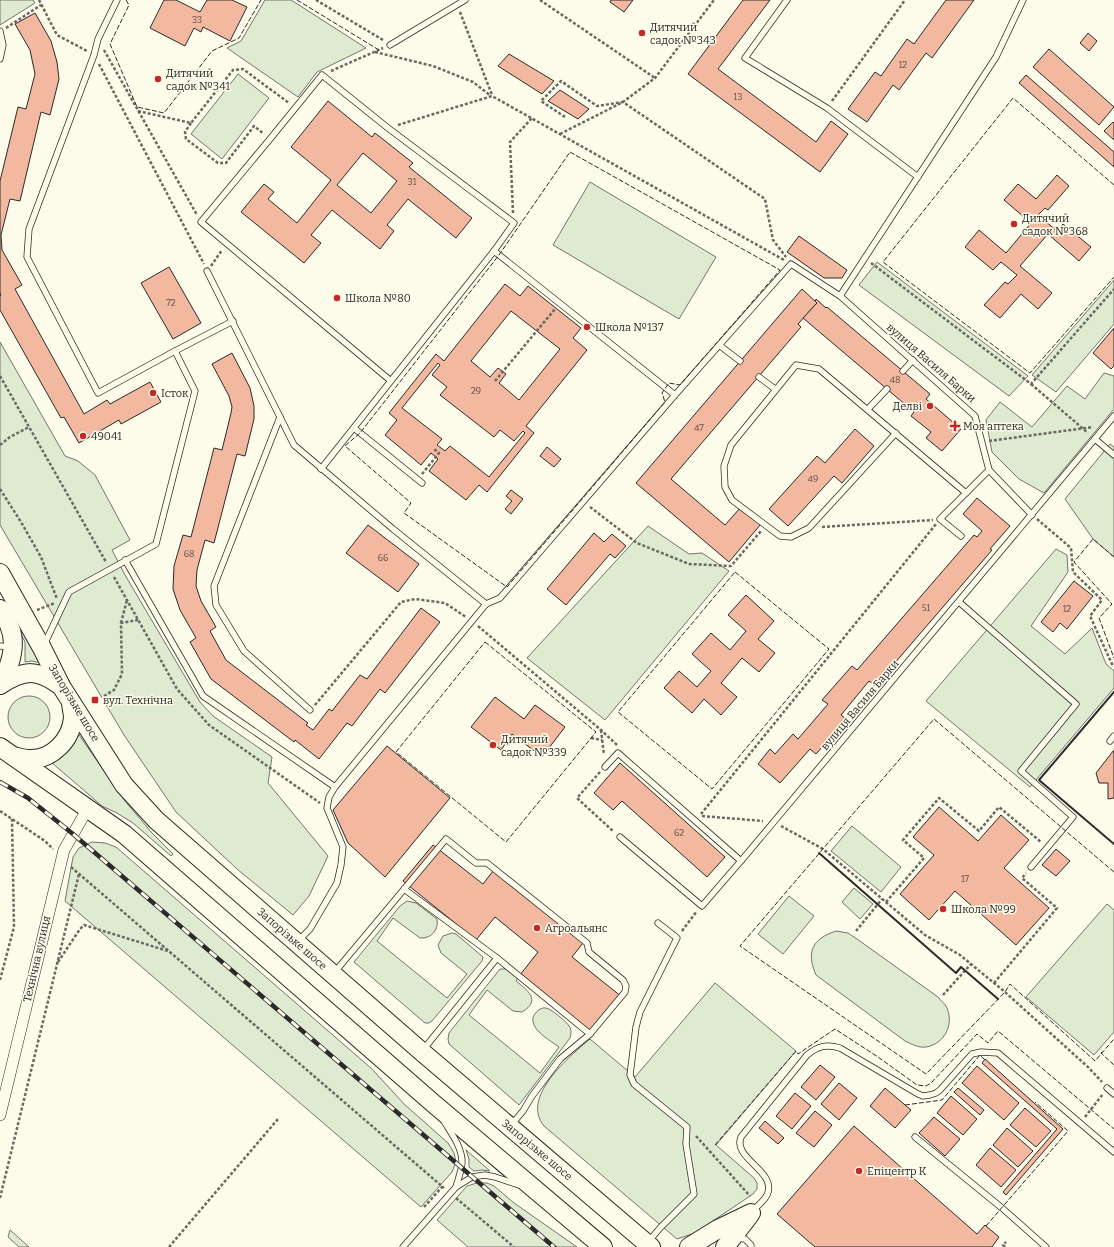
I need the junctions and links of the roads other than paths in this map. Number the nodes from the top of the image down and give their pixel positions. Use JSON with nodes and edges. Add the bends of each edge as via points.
{"nodes":[{"id":1,"x":117,"y":0,"type":"edge"},
{"id":2,"x":466,"y":0,"type":"edge"},
{"id":3,"x":787,"y":0,"type":"edge"},
{"id":4,"x":1023,"y":0,"type":"edge"},
{"id":5,"x":0,"y":32,"type":"edge"},
{"id":6,"x":390,"y":45,"type":"road end"},
{"id":7,"x":0,"y":59,"type":"edge"},
{"id":8,"x":918,"y":177,"type":"junction"},
{"id":9,"x":494,"y":250,"type":"junction"},
{"id":10,"x":208,"y":271,"type":"road end"},
{"id":11,"x":840,"y":296,"type":"junction"},
{"id":12,"x":233,"y":321,"type":"junction"},
{"id":13,"x":719,"y":345,"type":"junction"},
{"id":14,"x":175,"y":351,"type":"junction"},
{"id":15,"x":912,"y":360,"type":"junction"},
{"id":16,"x":740,"y":361,"type":"dead end"},
{"id":17,"x":903,"y":371,"type":"dead end"},
{"id":18,"x":759,"y":377,"type":"dead end"},
{"id":19,"x":391,"y":381,"type":"junction"},
{"id":20,"x":887,"y":389,"type":"dead end"},
{"id":21,"x":775,"y":390,"type":"junction"},
{"id":22,"x":675,"y":395,"type":"junction"},
{"id":23,"x":868,"y":409,"type":"junction"},
{"id":24,"x":1114,"y":416,"type":"edge"},
{"id":25,"x":280,"y":417,"type":"junction"},
{"id":26,"x":354,"y":428,"type":"junction"},
{"id":27,"x":896,"y":433,"type":"junction"},
{"id":28,"x":1095,"y":439,"type":"junction"},
{"id":29,"x":1114,"y":455,"type":"edge"},
{"id":30,"x":321,"y":468,"type":"junction"},
{"id":31,"x":990,"y":470,"type":"junction"},
{"id":32,"x":420,"y":482,"type":"road end"},
{"id":33,"x":966,"y":493,"type":"junction"},
{"id":34,"x":1032,"y":515,"type":"junction"},
{"id":35,"x":960,"y":536,"type":"dead end"},
{"id":36,"x":125,"y":560,"type":"junction"},
{"id":37,"x":0,"y":573,"type":"edge"},
{"id":38,"x":959,"y":602,"type":"junction"},
{"id":39,"x":486,"y":604,"type":"junction"},
{"id":40,"x":0,"y":609,"type":"edge"},
{"id":41,"x":6,"y":646,"type":"edge"},
{"id":42,"x":42,"y":648,"type":"junction"},
{"id":43,"x":0,"y":685,"type":"edge"},
{"id":44,"x":66,"y":693,"type":"junction"},
{"id":45,"x":310,"y":710,"type":"road end"},
{"id":46,"x":1114,"y":736,"type":"edge"},
{"id":47,"x":1110,"y":741,"type":"dead end"},
{"id":48,"x":6,"y":751,"type":"edge"},
{"id":49,"x":605,"y":767,"type":"road end"},
{"id":50,"x":335,"y":787,"type":"junction"},
{"id":51,"x":88,"y":808,"type":"junction"},
{"id":52,"x":620,"y":837,"type":"road end"},
{"id":53,"x":741,"y":861,"type":"junction"},
{"id":54,"x":1031,"y":867,"type":"road end"},
{"id":55,"x":404,"y":889,"type":"junction"},
{"id":56,"x":658,"y":923,"type":"dead end"},
{"id":57,"x":296,"y":943,"type":"junction"},
{"id":58,"x":497,"y":958,"type":"junction"},
{"id":59,"x":332,"y":974,"type":"junction"},
{"id":60,"x":590,"y":1034,"type":"junction"},
{"id":61,"x":422,"y":1052,"type":"junction"},
{"id":62,"x":1108,"y":1088,"type":"road end"},
{"id":63,"x":1114,"y":1094,"type":"edge"},
{"id":64,"x":434,"y":1104,"type":"junction"},
{"id":65,"x":0,"y":1115,"type":"edge"},
{"id":66,"x":510,"y":1127,"type":"junction"},
{"id":67,"x":915,"y":1137,"type":"dead end"},
{"id":68,"x":1114,"y":1152,"type":"edge"},
{"id":69,"x":456,"y":1187,"type":"junction"},
{"id":70,"x":540,"y":1193,"type":"junction"},
{"id":71,"x":751,"y":1204,"type":"junction"},
{"id":72,"x":728,"y":1244,"type":"edge"},
{"id":73,"x":649,"y":1245,"type":"edge"},
{"id":74,"x":403,"y":1247,"type":"edge"},
{"id":75,"x":603,"y":1247,"type":"edge"},
{"id":76,"x":689,"y":1247,"type":"edge"},
{"id":77,"x":751,"y":1247,"type":"edge"},
{"id":78,"x":1046,"y":1247,"type":"edge"}],
"edges":[{"from":1,"to":14,"type":"lane","via":[[98,39],[29,228],[27,257],[98,393]]},
{"from":2,"to":6,"type":"lane"},
{"from":3,"to":8,"type":"lane","via":[[745,58],[827,108]]},
{"from":4,"to":8,"type":"lane","via":[[996,57]]},
{"from":5,"to":7,"type":"lane","via":[[3,45]]},
{"from":8,"to":11,"type":"lane"},
{"from":9,"to":19,"type":"lane"},
{"from":9,"to":19,"type":"lane","via":[[514,223],[322,75],[200,222]]},
{"from":9,"to":22,"type":"lane"},
{"from":10,"to":12,"type":"lane"},
{"from":11,"to":13,"type":"lane","name":"вулиця Василя Барки","via":[[791,264]]},
{"from":11,"to":15,"type":"lane","name":"вулиця Василя Барки"},
{"from":12,"to":14,"type":"lane"},
{"from":12,"to":25,"type":"lane"},
{"from":13,"to":16,"type":"lane"},
{"from":13,"to":22,"type":"lane"},
{"from":14,"to":36,"type":"lane","via":[[195,391],[156,544]]},
{"from":15,"to":17,"type":"lane"},
{"from":15,"to":31,"type":"lane","name":"вулиця Василя Барки","via":[[975,416]]},
{"from":18,"to":21,"type":"lane"},
{"from":19,"to":26,"type":"lane"},
{"from":20,"to":23,"type":"lane"},
{"from":21,"to":23,"type":"lane","via":[[796,365],[819,369]]},
{"from":21,"to":27,"type":"lane","via":[[731,445],[724,466],[725,487],[732,500],[780,536],[791,536],[809,528]]},
{"from":22,"to":39,"type":"lane","via":[[500,598]]},
{"from":23,"to":27,"type":"lane"},
{"from":24,"to":28,"type":"lane","name":"вулиця Василя Барки"},
{"from":25,"to":30,"type":"lane","via":[[294,445]]},
{"from":25,"to":45,"type":"lane","via":[[214,586],[216,605],[244,651]]},
{"from":26,"to":30,"type":"lane"},
{"from":26,"to":32,"type":"lane"},
{"from":27,"to":33,"type":"lane"},
{"from":28,"to":29,"type":"lane"},
{"from":28,"to":34,"type":"lane","name":"вулиця Василя Барки"},
{"from":30,"to":39,"type":"lane"},
{"from":31,"to":33,"type":"lane"},
{"from":31,"to":34,"type":"lane","name":"вулиця Василя Барки"},
{"from":33,"to":35,"type":"lane","via":[[940,519]]},
{"from":34,"to":38,"type":"lane","name":"вулиця Василя Барки"},
{"from":36,"to":42,"type":"lane","via":[[69,592]]},
{"from":36,"to":50,"type":"lane","via":[[203,696]]},
{"from":37,"to":42,"type":"main road","name":"Запорізьке шосе"},
{"from":38,"to":53,"type":"lane","name":"вулиця Василя Барки"},
{"from":38,"to":54,"type":"lane","via":[[1076,704],[1021,771],[1073,817]]},
{"from":39,"to":50,"type":"lane"},
{"from":40,"to":41,"type":"main road","via":[[10,626]]},
{"from":41,"to":43,"type":"main road","via":[[9,667]]},
{"from":42,"to":44,"type":"main road","name":"Запорізьке шосе"},
{"from":43,"to":44,"type":"main road","via":[[14,676],[31,673],[48,677]]},
{"from":44,"to":48,"type":"main road","via":[[73,717],[69,734],[60,747],[45,756],[29,759]]},
{"from":44,"to":57,"type":"main road","name":"Запорізьке шосе","via":[[124,785],[156,820]]},
{"from":46,"to":47,"type":"lane"},
{"from":48,"to":51,"type":"main road"},
{"from":49,"to":53,"type":"lane","via":[[618,753]]},
{"from":50,"to":57,"type":"lane","via":[[329,797],[327,808],[343,847],[341,865],[336,883],[310,929]]},
{"from":51,"to":64,"type":"main road","via":[[124,834]]},
{"from":51,"to":65,"type":"street","name":"Технічна вулиця","via":[[61,859]]},
{"from":52,"to":53,"type":"lane","name":"вулиця Василя Барки","via":[[702,906]]},
{"from":55,"to":58,"type":"lane"},
{"from":55,"to":59,"type":"lane"},
{"from":55,"to":60,"type":"lane","via":[[446,839],[476,863],[487,862],[587,943],[589,952],[623,980],[625,992]]},
{"from":56,"to":73,"type":"lane","via":[[677,938],[640,1012],[630,1075],[634,1084],[687,1127],[686,1144],[694,1194],[660,1228]]},
{"from":57,"to":59,"type":"main road","name":"Запорізьке шосе"},
{"from":58,"to":60,"type":"lane"},
{"from":58,"to":61,"type":"lane"},
{"from":59,"to":61,"type":"main road","name":"Запорізьке шосе"},
{"from":60,"to":66,"type":"lane","via":[[560,1059]]},
{"from":61,"to":66,"type":"main road","name":"Запорізьке шосе"},
{"from":62,"to":63,"type":"lane"},
{"from":64,"to":69,"type":"lane","via":[[461,1152],[462,1168]]},
{"from":64,"to":70,"type":"main road"},
{"from":66,"to":73,"type":"main road","name":"Запорізьке шосе"},
{"from":67,"to":78,"type":"lane"},
{"from":68,"to":71,"type":"lane","via":[[998,1053],[972,1054],[940,1090],[924,1096],[840,1048],[822,1045],[807,1055],[739,1141],[743,1152],[768,1183],[769,1191],[766,1197]]},
{"from":69,"to":70,"type":"lane","via":[[472,1177],[485,1175]]},
{"from":69,"to":74,"type":"lane"},
{"from":70,"to":75,"type":"main road"},
{"from":71,"to":72,"type":"main road"},
{"from":71,"to":76,"type":"main road"},
{"from":72,"to":77,"type":"lane","via":[[738,1238],[745,1239]]}]}
